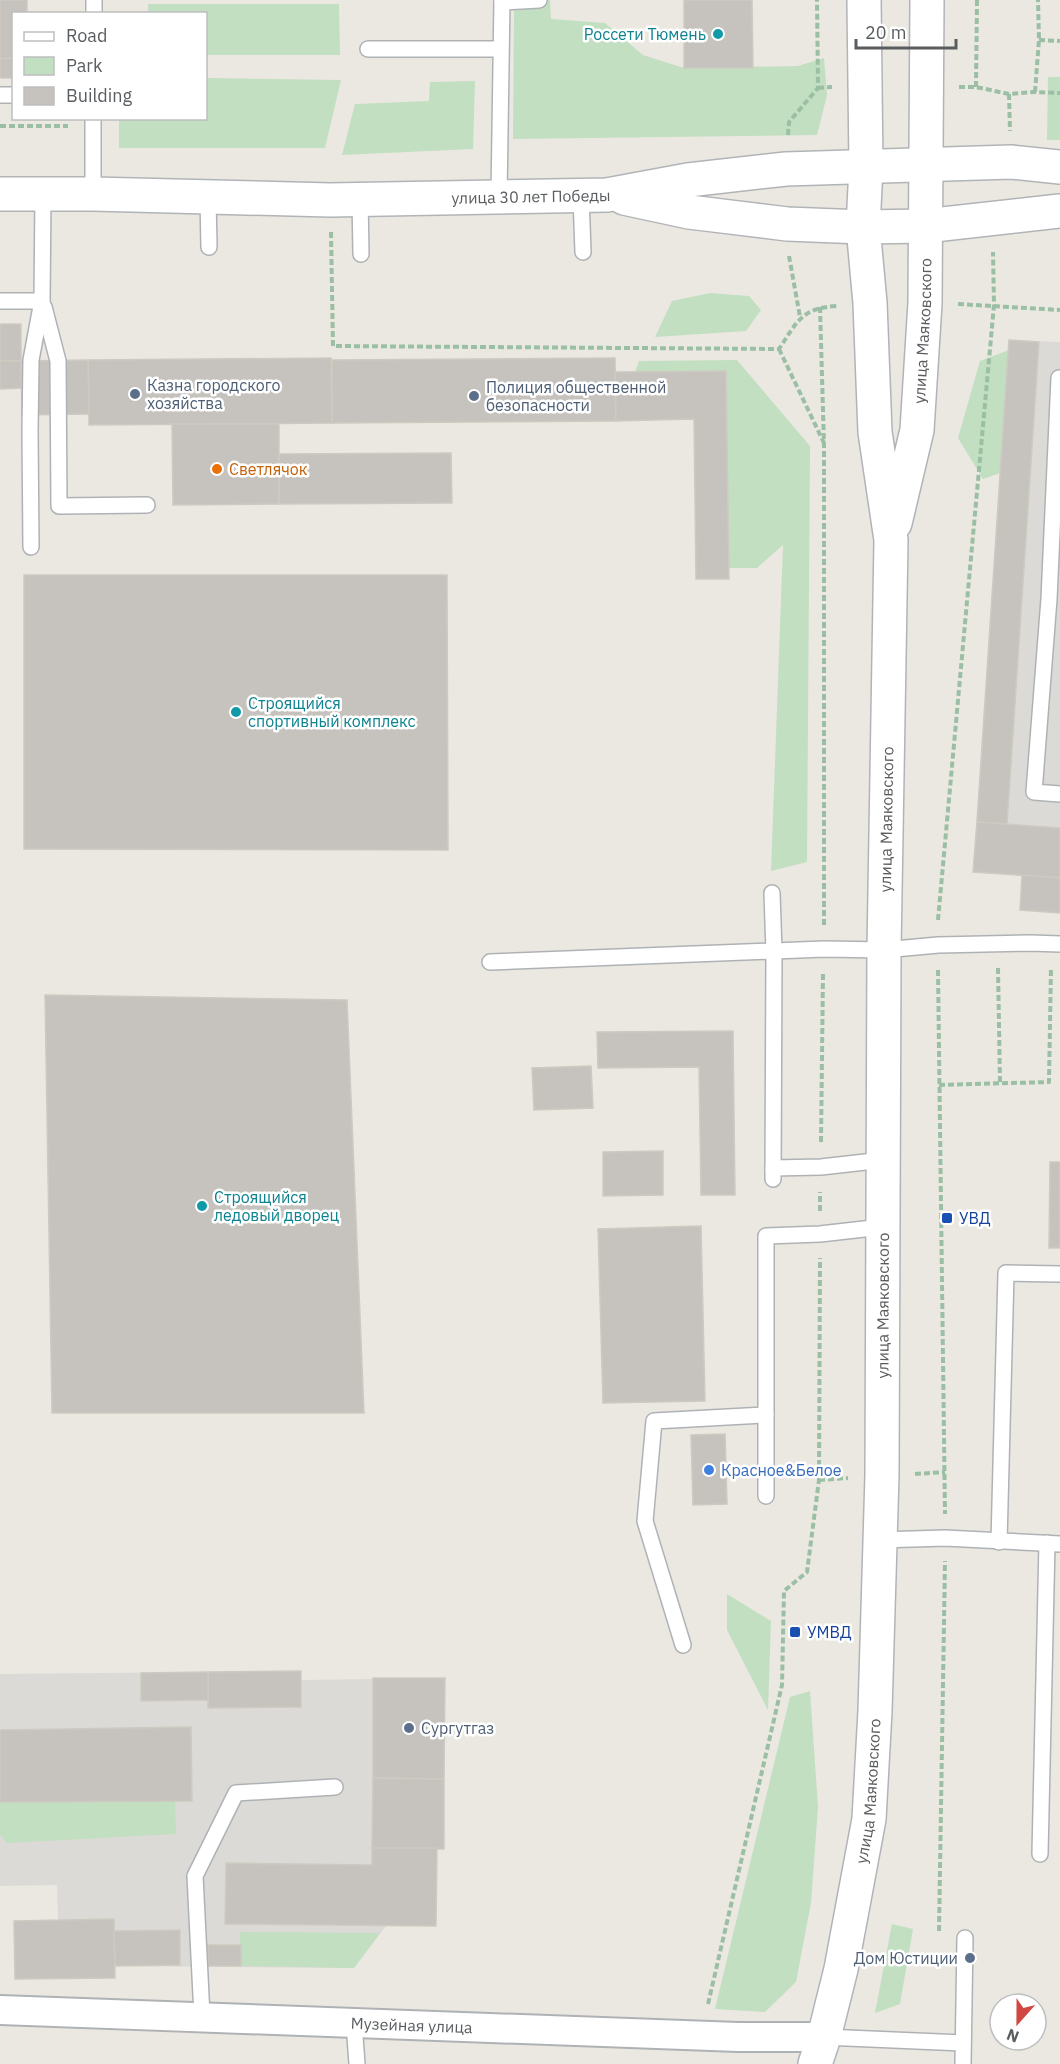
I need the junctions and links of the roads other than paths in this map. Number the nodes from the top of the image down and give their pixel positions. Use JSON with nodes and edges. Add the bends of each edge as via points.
{"nodes":[{"id":1,"x":538,"y":0,"type":"edge"},
{"id":2,"x":864,"y":0,"type":"edge"},
{"id":3,"x":927,"y":0,"type":"edge"},
{"id":4,"x":502,"y":1,"type":"edge"},
{"id":5,"x":500,"y":49,"type":"junction"},
{"id":6,"x":368,"y":50,"type":"dead end"},
{"id":7,"x":93,"y":123,"type":"edge"},
{"id":8,"x":927,"y":165,"type":"junction"},
{"id":9,"x":1060,"y":166,"type":"edge"},
{"id":10,"x":866,"y":167,"type":"junction"},
{"id":11,"x":0,"y":194,"type":"edge"},
{"id":12,"x":93,"y":194,"type":"junction"},
{"id":13,"x":43,"y":195,"type":"junction"},
{"id":14,"x":594,"y":195,"type":"junction"},
{"id":15,"x":499,"y":197,"type":"junction"},
{"id":16,"x":208,"y":198,"type":"junction"},
{"id":17,"x":345,"y":200,"type":"junction"},
{"id":18,"x":1060,"y":211,"type":"edge"},
{"id":19,"x":926,"y":226,"type":"junction"},
{"id":20,"x":863,"y":227,"type":"junction"},
{"id":21,"x":209,"y":247,"type":"dead end"},
{"id":22,"x":583,"y":252,"type":"dead end"},
{"id":23,"x":361,"y":254,"type":"dead end"},
{"id":24,"x":0,"y":301,"type":"edge"},
{"id":25,"x":42,"y":302,"type":"junction"},
{"id":26,"x":1060,"y":378,"type":"edge"},
{"id":27,"x":147,"y":505,"type":"dead end"},
{"id":28,"x":891,"y":540,"type":"junction"},
{"id":29,"x":31,"y":547,"type":"dead end"},
{"id":30,"x":1054,"y":599,"type":"edge"},
{"id":31,"x":1060,"y":794,"type":"edge"},
{"id":32,"x":772,"y":893,"type":"dead end"},
{"id":33,"x":1055,"y":944,"type":"edge"},
{"id":34,"x":884,"y":950,"type":"junction"},
{"id":35,"x":774,"y":951,"type":"junction"},
{"id":36,"x":490,"y":962,"type":"dead end"},
{"id":37,"x":883,"y":1160,"type":"junction"},
{"id":38,"x":882,"y":1227,"type":"junction"},
{"id":39,"x":1060,"y":1274,"type":"edge"},
{"id":40,"x":766,"y":1415,"type":"junction"},
{"id":41,"x":766,"y":1496,"type":"dead end"},
{"id":42,"x":879,"y":1539,"type":"junction"},
{"id":43,"x":999,"y":1542,"type":"junction"},
{"id":44,"x":1053,"y":1544,"type":"edge"},
{"id":45,"x":683,"y":1645,"type":"dead end"},
{"id":46,"x":335,"y":1787,"type":"dead end"},
{"id":47,"x":1040,"y":1854,"type":"dead end"},
{"id":48,"x":965,"y":1938,"type":"dead end"},
{"id":49,"x":0,"y":2010,"type":"edge"},
{"id":50,"x":202,"y":2016,"type":"junction"},
{"id":51,"x":354,"y":2023,"type":"junction"},
{"id":52,"x":963,"y":2043,"type":"junction"},
{"id":53,"x":820,"y":2051,"type":"edge"},
{"id":54,"x":357,"y":2064,"type":"edge"},
{"id":55,"x":963,"y":2064,"type":"edge"}],
"edges":[{"from":1,"to":4,"type":"lane"},
{"from":2,"to":10,"type":"main road","name":"улица Маяковского"},
{"from":3,"to":8,"type":"main road","name":"улица Маяковского"},
{"from":4,"to":5,"type":"lane"},
{"from":5,"to":6,"type":"lane"},
{"from":5,"to":15,"type":"lane"},
{"from":7,"to":12,"type":"lane"},
{"from":8,"to":9,"type":"main road","name":"улица 30 лет Победы","via":[[1011,162]]},
{"from":8,"to":10,"type":"main road","name":"улица 30 лет Победы"},
{"from":8,"to":19,"type":"main road","name":"улица Маяковского"},
{"from":10,"to":14,"type":"main road","name":"улица 30 лет Победы","via":[[786,169]]},
{"from":10,"to":20,"type":"main road","name":"улица Маяковского"},
{"from":11,"to":13,"type":"main road","name":"улица 30 лет Победы"},
{"from":12,"to":13,"type":"main road","name":"улица 30 лет Победы"},
{"from":12,"to":16,"type":"main road","name":"улица 30 лет Победы"},
{"from":13,"to":25,"type":"lane"},
{"from":14,"to":15,"type":"main road","name":"улица 30 лет Победы"},
{"from":14,"to":20,"type":"main road","via":[[744,219]]},
{"from":14,"to":22,"type":"lane"},
{"from":15,"to":17,"type":"main road","name":"улица 30 лет Победы"},
{"from":16,"to":17,"type":"main road","name":"улица 30 лет Победы"},
{"from":16,"to":21,"type":"lane"},
{"from":17,"to":23,"type":"lane"},
{"from":18,"to":19,"type":"main road"},
{"from":19,"to":20,"type":"main road"},
{"from":19,"to":28,"type":"main road","name":"улица Маяковского","via":[[917,430]]},
{"from":20,"to":28,"type":"main road","name":"улица Маяковского","via":[[875,432]]},
{"from":24,"to":25,"type":"lane"},
{"from":25,"to":27,"type":"lane","via":[[58,361],[59,506]]},
{"from":25,"to":29,"type":"lane","via":[[31,360]]},
{"from":26,"to":30,"type":"lane"},
{"from":28,"to":34,"type":"main road","name":"улица Маяковского"},
{"from":30,"to":31,"type":"lane","via":[[1034,792]]},
{"from":32,"to":35,"type":"lane"},
{"from":33,"to":34,"type":"lane","via":[[938,945]]},
{"from":34,"to":35,"type":"lane"},
{"from":34,"to":37,"type":"main road","name":"улица Маяковского"},
{"from":35,"to":36,"type":"lane"},
{"from":35,"to":37,"type":"lane","via":[[773,1173]]},
{"from":37,"to":38,"type":"main road","name":"улица Маяковского"},
{"from":38,"to":40,"type":"lane","via":[[766,1236]]},
{"from":38,"to":42,"type":"main road","name":"улица Маяковского"},
{"from":39,"to":43,"type":"lane","via":[[1006,1273]]},
{"from":40,"to":41,"type":"lane"},
{"from":40,"to":45,"type":"lane","via":[[654,1421],[645,1521]]},
{"from":42,"to":43,"type":"lane"},
{"from":42,"to":53,"type":"main road","name":"улица Маяковского","via":[[868,1819],[841,1969]]},
{"from":43,"to":44,"type":"lane"},
{"from":44,"to":47,"type":"lane"},
{"from":46,"to":50,"type":"lane","via":[[236,1793],[195,1876]]},
{"from":48,"to":52,"type":"lane"},
{"from":49,"to":50,"type":"street","name":"Музейная улица"},
{"from":50,"to":51,"type":"street","name":"Музейная улица"},
{"from":51,"to":53,"type":"street","name":"Музейная улица","via":[[738,2037]]},
{"from":51,"to":54,"type":"lane"},
{"from":52,"to":53,"type":"lane"},
{"from":52,"to":55,"type":"lane"}]}
